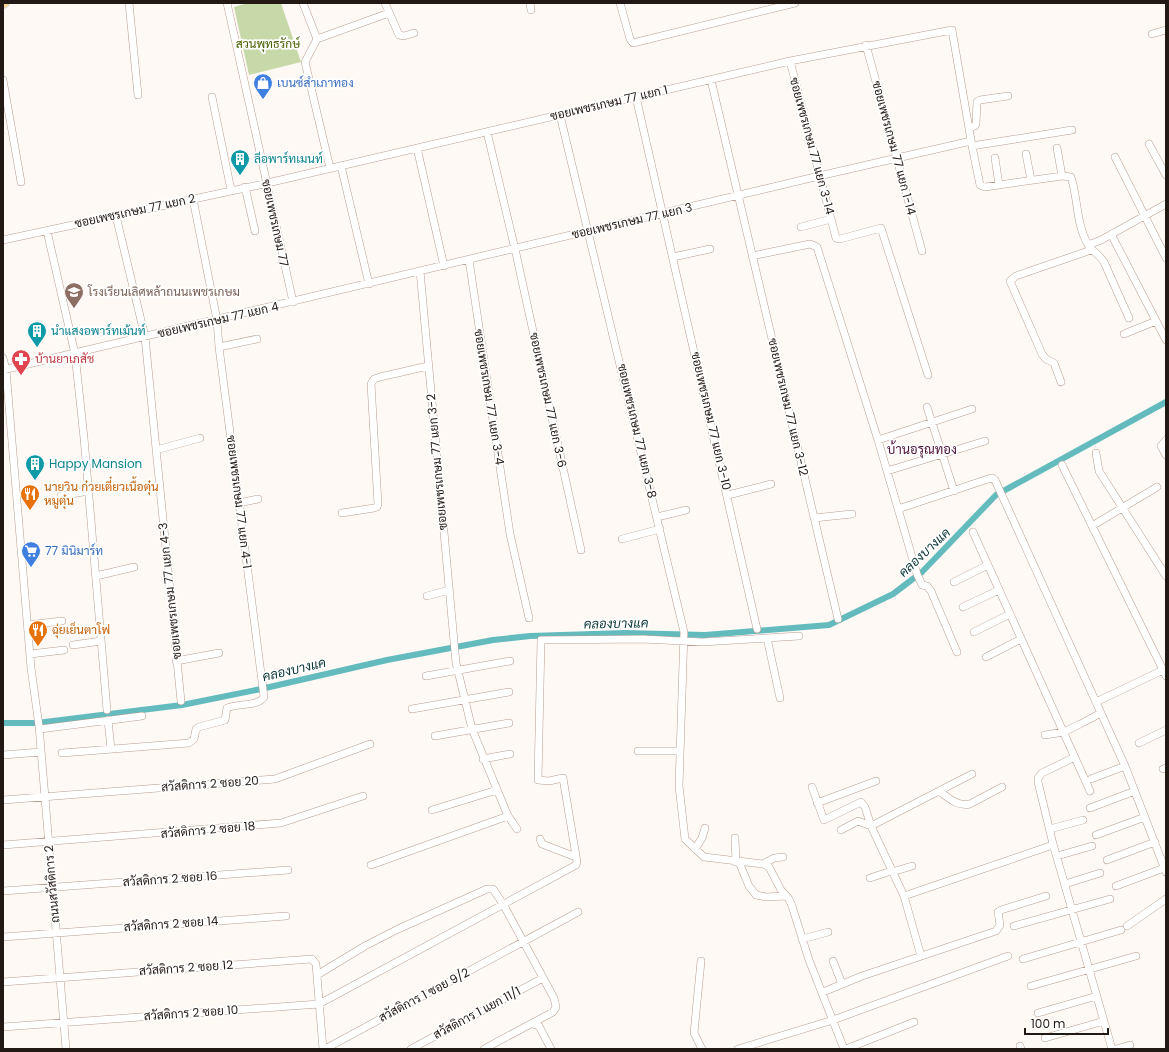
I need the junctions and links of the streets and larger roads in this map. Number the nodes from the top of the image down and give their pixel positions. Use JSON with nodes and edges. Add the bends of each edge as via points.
{"nodes":[{"id":1,"x":129,"y":3,"type":"edge"},
{"id":2,"x":227,"y":3,"type":"edge"},
{"id":3,"x":386,"y":3,"type":"edge"},
{"id":4,"x":620,"y":3,"type":"edge"},
{"id":5,"x":795,"y":3,"type":"edge"},
{"id":6,"x":306,"y":4,"type":"edge"},
{"id":7,"x":389,"y":13,"type":"junction"},
{"id":8,"x":1166,"y":30,"type":"edge"},
{"id":9,"x":414,"y":33,"type":"dead end"},
{"id":10,"x":1152,"y":34,"type":"dead end"},
{"id":11,"x":317,"y":39,"type":"junction"},
{"id":12,"x":866,"y":45,"type":"junction"},
{"id":13,"x":790,"y":61,"type":"junction"},
{"id":14,"x":3,"y":80,"type":"edge"},
{"id":15,"x":712,"y":80,"type":"junction"},
{"id":16,"x":138,"y":95,"type":"dead end"},
{"id":17,"x":1008,"y":96,"type":"dead end"},
{"id":18,"x":212,"y":97,"type":"dead end"},
{"id":19,"x":636,"y":97,"type":"junction"},
{"id":20,"x":560,"y":115,"type":"junction"},
{"id":21,"x":969,"y":128,"type":"junction"},
{"id":22,"x":1072,"y":130,"type":"dead end"},
{"id":23,"x":487,"y":132,"type":"junction"},
{"id":24,"x":971,"y":144,"type":"junction"},
{"id":25,"x":1149,"y":144,"type":"dead end"},
{"id":26,"x":417,"y":148,"type":"junction"},
{"id":27,"x":1057,"y":148,"type":"dead end"},
{"id":28,"x":1026,"y":154,"type":"dead end"},
{"id":29,"x":1115,"y":157,"type":"dead end"},
{"id":30,"x":896,"y":158,"type":"junction"},
{"id":31,"x":995,"y":158,"type":"dead end"},
{"id":32,"x":341,"y":166,"type":"junction"},
{"id":33,"x":330,"y":168,"type":"junction"},
{"id":34,"x":1166,"y":175,"type":"edge"},
{"id":35,"x":819,"y":176,"type":"junction"},
{"id":36,"x":1062,"y":176,"type":"junction"},
{"id":37,"x":1030,"y":180,"type":"junction"},
{"id":38,"x":21,"y":182,"type":"dead end"},
{"id":39,"x":267,"y":183,"type":"junction"},
{"id":40,"x":999,"y":185,"type":"junction"},
{"id":41,"x":246,"y":187,"type":"junction"},
{"id":42,"x":231,"y":190,"type":"junction"},
{"id":43,"x":738,"y":195,"type":"junction"},
{"id":44,"x":193,"y":199,"type":"junction"},
{"id":45,"x":1166,"y":204,"type":"edge"},
{"id":46,"x":663,"y":213,"type":"junction"},
{"id":47,"x":116,"y":216,"type":"junction"},
{"id":48,"x":1144,"y":216,"type":"junction"},
{"id":49,"x":831,"y":220,"type":"junction"},
{"id":50,"x":801,"y":228,"type":"dead end"},
{"id":51,"x":47,"y":231,"type":"junction"},
{"id":52,"x":255,"y":231,"type":"dead end"},
{"id":53,"x":589,"y":231,"type":"junction"},
{"id":54,"x":1110,"y":234,"type":"junction"},
{"id":55,"x":3,"y":240,"type":"edge"},
{"id":56,"x":1090,"y":247,"type":"junction"},
{"id":57,"x":515,"y":249,"type":"junction"},
{"id":58,"x":710,"y":249,"type":"dead end"},
{"id":59,"x":922,"y":251,"type":"dead end"},
{"id":60,"x":752,"y":256,"type":"junction"},
{"id":61,"x":673,"y":257,"type":"junction"},
{"id":62,"x":1166,"y":258,"type":"edge"},
{"id":63,"x":468,"y":260,"type":"junction"},
{"id":64,"x":444,"y":266,"type":"junction"},
{"id":65,"x":420,"y":271,"type":"junction"},
{"id":66,"x":369,"y":284,"type":"junction"},
{"id":67,"x":293,"y":302,"type":"junction"},
{"id":68,"x":1129,"y":318,"type":"dead end"},
{"id":69,"x":217,"y":320,"type":"junction"},
{"id":70,"x":1156,"y":321,"type":"junction"},
{"id":71,"x":1124,"y":334,"type":"dead end"},
{"id":72,"x":145,"y":337,"type":"junction"},
{"id":73,"x":257,"y":339,"type":"dead end"},
{"id":74,"x":1166,"y":340,"type":"edge"},
{"id":75,"x":219,"y":347,"type":"junction"},
{"id":76,"x":75,"y":354,"type":"junction"},
{"id":77,"x":3,"y":358,"type":"edge"},
{"id":78,"x":428,"y":366,"type":"junction"},
{"id":79,"x":4,"y":370,"type":"edge"},
{"id":80,"x":928,"y":375,"type":"dead end"},
{"id":81,"x":1061,"y":382,"type":"dead end"},
{"id":82,"x":927,"y":407,"type":"dead end"},
{"id":83,"x":972,"y":409,"type":"dead end"},
{"id":84,"x":932,"y":422,"type":"junction"},
{"id":85,"x":200,"y":438,"type":"dead end"},
{"id":86,"x":878,"y":440,"type":"junction"},
{"id":87,"x":1166,"y":440,"type":"edge"},
{"id":88,"x":985,"y":441,"type":"dead end"},
{"id":89,"x":156,"y":450,"type":"junction"},
{"id":90,"x":1096,"y":453,"type":"dead end"},
{"id":91,"x":942,"y":454,"type":"junction"},
{"id":92,"x":1166,"y":455,"type":"edge"},
{"id":93,"x":1062,"y":465,"type":"dead end"},
{"id":94,"x":887,"y":471,"type":"junction"},
{"id":95,"x":771,"y":484,"type":"dead end"},
{"id":96,"x":1157,"y":487,"type":"dead end"},
{"id":97,"x":88,"y":491,"type":"junction"},
{"id":98,"x":954,"y":491,"type":"junction"},
{"id":99,"x":728,"y":495,"type":"junction"},
{"id":100,"x":61,"y":496,"type":"dead end"},
{"id":101,"x":258,"y":499,"type":"dead end"},
{"id":102,"x":239,"y":503,"type":"junction"},
{"id":103,"x":1121,"y":507,"type":"junction"},
{"id":104,"x":898,"y":509,"type":"junction"},
{"id":105,"x":686,"y":510,"type":"dead end"},
{"id":106,"x":342,"y":513,"type":"dead end"},
{"id":107,"x":852,"y":514,"type":"dead end"},
{"id":108,"x":657,"y":517,"type":"junction"},
{"id":109,"x":814,"y":518,"type":"junction"},
{"id":110,"x":1092,"y":526,"type":"junction"},
{"id":111,"x":660,"y":529,"type":"junction"},
{"id":112,"x":973,"y":532,"type":"dead end"},
{"id":113,"x":622,"y":538,"type":"dead end"},
{"id":114,"x":581,"y":550,"type":"dead end"},
{"id":115,"x":988,"y":565,"type":"junction"},
{"id":116,"x":134,"y":567,"type":"dead end"},
{"id":117,"x":96,"y":576,"type":"junction"},
{"id":118,"x":1166,"y":576,"type":"edge"},
{"id":119,"x":954,"y":582,"type":"dead end"},
{"id":120,"x":449,"y":590,"type":"junction"},
{"id":121,"x":999,"y":590,"type":"junction"},
{"id":122,"x":427,"y":596,"type":"dead end"},
{"id":123,"x":963,"y":607,"type":"dead end"},
{"id":124,"x":1010,"y":614,"type":"junction"},
{"id":125,"x":529,"y":618,"type":"dead end"},
{"id":126,"x":838,"y":619,"type":"dead end"},
{"id":127,"x":62,"y":622,"type":"dead end"},
{"id":128,"x":27,"y":625,"type":"junction"},
{"id":129,"x":757,"y":628,"type":"dead end"},
{"id":130,"x":974,"y":632,"type":"dead end"},
{"id":131,"x":799,"y":636,"type":"dead end"},
{"id":132,"x":767,"y":638,"type":"junction"},
{"id":133,"x":1021,"y":639,"type":"junction"},
{"id":134,"x":101,"y":641,"type":"junction"},
{"id":135,"x":684,"y":642,"type":"junction"},
{"id":136,"x":73,"y":645,"type":"dead end"},
{"id":137,"x":64,"y":650,"type":"dead end"},
{"id":138,"x":957,"y":652,"type":"dead end"},
{"id":139,"x":30,"y":654,"type":"junction"},
{"id":140,"x":218,"y":654,"type":"dead end"},
{"id":141,"x":986,"y":658,"type":"dead end"},
{"id":142,"x":176,"y":661,"type":"junction"},
{"id":143,"x":510,"y":661,"type":"dead end"},
{"id":144,"x":458,"y":671,"type":"junction"},
{"id":145,"x":1165,"y":673,"type":"edge"},
{"id":146,"x":426,"y":676,"type":"dead end"},
{"id":147,"x":509,"y":692,"type":"dead end"},
{"id":148,"x":780,"y":698,"type":"dead end"},
{"id":149,"x":464,"y":700,"type":"junction"},
{"id":150,"x":181,"y":701,"type":"dead end"},
{"id":151,"x":1096,"y":702,"type":"junction"},
{"id":152,"x":412,"y":709,"type":"dead end"},
{"id":153,"x":107,"y":710,"type":"dead end"},
{"id":154,"x":1101,"y":713,"type":"junction"},
{"id":155,"x":142,"y":716,"type":"dead end"},
{"id":156,"x":108,"y":720,"type":"junction"},
{"id":157,"x":509,"y":723,"type":"dead end"},
{"id":158,"x":40,"y":729,"type":"junction"},
{"id":159,"x":472,"y":729,"type":"junction"},
{"id":160,"x":1166,"y":730,"type":"edge"},
{"id":161,"x":1064,"y":732,"type":"junction"},
{"id":162,"x":1045,"y":735,"type":"dead end"},
{"id":163,"x":435,"y":736,"type":"dead end"},
{"id":164,"x":1138,"y":743,"type":"dead end"},
{"id":165,"x":370,"y":744,"type":"dead end"},
{"id":166,"x":111,"y":750,"type":"junction"},
{"id":167,"x":638,"y":751,"type":"dead end"},
{"id":168,"x":679,"y":751,"type":"junction"},
{"id":169,"x":41,"y":752,"type":"junction"},
{"id":170,"x":62,"y":753,"type":"dead end"},
{"id":171,"x":510,"y":754,"type":"dead end"},
{"id":172,"x":3,"y":755,"type":"edge"},
{"id":173,"x":1075,"y":757,"type":"junction"},
{"id":174,"x":484,"y":760,"type":"junction"},
{"id":175,"x":1125,"y":766,"type":"junction"},
{"id":176,"x":972,"y":774,"type":"dead end"},
{"id":177,"x":1092,"y":779,"type":"dead end"},
{"id":178,"x":876,"y":781,"type":"dead end"},
{"id":179,"x":812,"y":787,"type":"dead end"},
{"id":180,"x":1002,"y":787,"type":"dead end"},
{"id":181,"x":497,"y":790,"type":"junction"},
{"id":182,"x":939,"y":791,"type":"junction"},
{"id":183,"x":1090,"y":791,"type":"dead end"},
{"id":184,"x":1135,"y":791,"type":"junction"},
{"id":185,"x":45,"y":796,"type":"junction"},
{"id":186,"x":363,"y":796,"type":"dead end"},
{"id":187,"x":3,"y":800,"type":"edge"},
{"id":188,"x":817,"y":803,"type":"junction"},
{"id":189,"x":1090,"y":808,"type":"dead end"},
{"id":190,"x":432,"y":810,"type":"dead end"},
{"id":191,"x":508,"y":816,"type":"junction"},
{"id":192,"x":1145,"y":817,"type":"junction"},
{"id":193,"x":1083,"y":820,"type":"dead end"},
{"id":194,"x":871,"y":826,"type":"junction"},
{"id":195,"x":705,"y":828,"type":"dead end"},
{"id":196,"x":517,"y":829,"type":"dead end"},
{"id":197,"x":1050,"y":829,"type":"junction"},
{"id":198,"x":841,"y":830,"type":"dead end"},
{"id":199,"x":1096,"y":835,"type":"dead end"},
{"id":200,"x":735,"y":838,"type":"dead end"},
{"id":201,"x":540,"y":839,"type":"dead end"},
{"id":202,"x":48,"y":842,"type":"junction"},
{"id":203,"x":1155,"y":842,"type":"junction"},
{"id":204,"x":3,"y":845,"type":"edge"},
{"id":205,"x":1050,"y":846,"type":"dead end"},
{"id":206,"x":1092,"y":846,"type":"dead end"},
{"id":207,"x":695,"y":849,"type":"junction"},
{"id":208,"x":1057,"y":856,"type":"junction"},
{"id":209,"x":576,"y":857,"type":"junction"},
{"id":210,"x":783,"y":857,"type":"dead end"},
{"id":211,"x":1107,"y":860,"type":"dead end"},
{"id":212,"x":738,"y":862,"type":"junction"},
{"id":213,"x":763,"y":864,"type":"junction"},
{"id":214,"x":371,"y":865,"type":"dead end"},
{"id":215,"x":912,"y":866,"type":"dead end"},
{"id":216,"x":288,"y":870,"type":"dead end"},
{"id":217,"x":1165,"y":870,"type":"edge"},
{"id":218,"x":892,"y":871,"type":"junction"},
{"id":219,"x":1100,"y":873,"type":"dead end"},
{"id":220,"x":870,"y":878,"type":"dead end"},
{"id":221,"x":1065,"y":884,"type":"junction"},
{"id":222,"x":1116,"y":886,"type":"dead end"},
{"id":223,"x":52,"y":887,"type":"junction"},
{"id":224,"x":3,"y":891,"type":"edge"},
{"id":225,"x":785,"y":896,"type":"junction"},
{"id":226,"x":904,"y":896,"type":"junction"},
{"id":227,"x":1046,"y":896,"type":"dead end"},
{"id":228,"x":1110,"y":899,"type":"dead end"},
{"id":229,"x":1166,"y":899,"type":"edge"},
{"id":230,"x":503,"y":904,"type":"junction"},
{"id":231,"x":1072,"y":910,"type":"junction"},
{"id":232,"x":578,"y":912,"type":"dead end"},
{"id":233,"x":286,"y":916,"type":"dead end"},
{"id":234,"x":1014,"y":926,"type":"dead end"},
{"id":235,"x":56,"y":932,"type":"junction"},
{"id":236,"x":828,"y":932,"type":"dead end"},
{"id":237,"x":3,"y":936,"type":"edge"},
{"id":238,"x":802,"y":939,"type":"junction"},
{"id":239,"x":523,"y":941,"type":"junction"},
{"id":240,"x":1081,"y":942,"type":"junction"},
{"id":241,"x":921,"y":956,"type":"junction"},
{"id":242,"x":1008,"y":956,"type":"dead end"},
{"id":243,"x":1136,"y":956,"type":"dead end"},
{"id":244,"x":1023,"y":959,"type":"dead end"},
{"id":245,"x":701,"y":961,"type":"dead end"},
{"id":246,"x":833,"y":961,"type":"dead end"},
{"id":247,"x":1090,"y":970,"type":"junction"},
{"id":248,"x":317,"y":975,"type":"junction"},
{"id":249,"x":59,"y":978,"type":"junction"},
{"id":250,"x":543,"y":978,"type":"junction"},
{"id":251,"x":3,"y":982,"type":"edge"},
{"id":252,"x":842,"y":984,"type":"junction"},
{"id":253,"x":1031,"y":986,"type":"dead end"},
{"id":254,"x":823,"y":992,"type":"junction"},
{"id":255,"x":1097,"y":996,"type":"junction"},
{"id":256,"x":319,"y":1004,"type":"junction"},
{"id":257,"x":1038,"y":1013,"type":"dead end"},
{"id":258,"x":833,"y":1020,"type":"junction"},
{"id":259,"x":1104,"y":1021,"type":"junction"},
{"id":260,"x":914,"y":1022,"type":"dead end"},
{"id":261,"x":63,"y":1023,"type":"junction"},
{"id":262,"x":532,"y":1024,"type":"junction"},
{"id":263,"x":3,"y":1027,"type":"edge"},
{"id":264,"x":1045,"y":1038,"type":"dead end"},
{"id":265,"x":1130,"y":1045,"type":"dead end"},
{"id":266,"x":66,"y":1049,"type":"edge"},
{"id":267,"x":324,"y":1049,"type":"edge"},
{"id":268,"x":411,"y":1049,"type":"edge"},
{"id":269,"x":484,"y":1049,"type":"edge"},
{"id":270,"x":551,"y":1049,"type":"edge"},
{"id":271,"x":702,"y":1049,"type":"edge"},
{"id":272,"x":738,"y":1049,"type":"edge"},
{"id":273,"x":845,"y":1049,"type":"edge"},
{"id":274,"x":1112,"y":1049,"type":"edge"},
{"id":275,"x":1116,"y":1049,"type":"edge"}],
"edges":[{"from":1,"to":16,"type":"street"},
{"from":2,"to":39,"type":"street","name":"ซอยเพชรเกษม 77"},
{"from":3,"to":7,"type":"street"},
{"from":4,"to":5,"type":"street","via":[[633,43]]},
{"from":6,"to":11,"type":"street"},
{"from":7,"to":9,"type":"street","via":[[399,35]]},
{"from":7,"to":11,"type":"street"},
{"from":8,"to":10,"type":"street"},
{"from":11,"to":33,"type":"street","via":[[305,62]]},
{"from":12,"to":13,"type":"street","name":"ซอยเพชรเกษม 77 แยก 1"},
{"from":12,"to":21,"type":"street","name":"ซอยเพชรเกษม 77 แยก 1","via":[[952,30]]},
{"from":12,"to":30,"type":"street","name":"ซอยเพชรเกษม 77 แยก 1-14"},
{"from":13,"to":15,"type":"street","name":"ซอยเพชรเกษม 77 แยก 1"},
{"from":13,"to":35,"type":"street","name":"ซอยเพชรเกษม 77 แยก 3-14"},
{"from":14,"to":38,"type":"street"},
{"from":15,"to":19,"type":"street","name":"ซอยเพชรเกษม 77 แยก 1"},
{"from":15,"to":43,"type":"street","name":"ซอยเพชรเกษม 77 แยก 3-12"},
{"from":17,"to":21,"type":"street","via":[[977,102],[975,126]]},
{"from":18,"to":42,"type":"street"},
{"from":19,"to":20,"type":"street","name":"ซอยเพชรเกษม 77 แยก 1"},
{"from":19,"to":46,"type":"street","name":"ซอยเพชรเกษม 77 แยก 3-10"},
{"from":20,"to":23,"type":"street","name":"ซอยเพชรเกษม 77 แยก 1"},
{"from":20,"to":53,"type":"street","name":"ซอยเพชรเกษม 77 แยก 3-8"},
{"from":21,"to":24,"type":"street"},
{"from":22,"to":24,"type":"street","name":"ซอยเพชรเกษม 77 แยก 3"},
{"from":23,"to":26,"type":"street","name":"ซอยเพชรเกษม 77 แยก 1"},
{"from":23,"to":57,"type":"street","name":"ซอยเพชรเกษม 77 แยก 3-6"},
{"from":24,"to":30,"type":"street","name":"ซอยเพชรเกษม 77 แยก 3"},
{"from":24,"to":40,"type":"street","via":[[980,185]]},
{"from":25,"to":34,"type":"street"},
{"from":26,"to":32,"type":"street","name":"ซอยเพชรเกษม 77 แยก 1"},
{"from":26,"to":64,"type":"street"},
{"from":27,"to":36,"type":"street"},
{"from":28,"to":37,"type":"street"},
{"from":29,"to":48,"type":"street"},
{"from":30,"to":35,"type":"street","name":"ซอยเพชรเกษม 77 แยก 3"},
{"from":30,"to":59,"type":"street","name":"ซอยเพชรเกษม 77 แยก 1-14"},
{"from":31,"to":40,"type":"street"},
{"from":32,"to":33,"type":"street","name":"ซอยเพชรเกษม 77 แยก 1"},
{"from":32,"to":66,"type":"street"},
{"from":33,"to":39,"type":"street","name":"ซอยเพชรเกษม 77 แยก 1"},
{"from":35,"to":43,"type":"street","name":"ซอยเพชรเกษม 77 แยก 3"},
{"from":35,"to":49,"type":"street","name":"ซอยเพชรเกษม 77 แยก 3-14"},
{"from":36,"to":37,"type":"street"},
{"from":36,"to":56,"type":"street","via":[[1071,177],[1081,230]]},
{"from":37,"to":40,"type":"street"},
{"from":39,"to":41,"type":"street","name":"ซอยเพชรเกษม 77 แยก 2"},
{"from":39,"to":67,"type":"street","name":"ซอยเพชรเกษม 77"},
{"from":41,"to":42,"type":"street","name":"ซอยเพชรเกษม 77 แยก 2"},
{"from":41,"to":52,"type":"street"},
{"from":42,"to":44,"type":"street","name":"ซอยเพชรเกษม 77 แยก 2"},
{"from":43,"to":46,"type":"street","name":"ซอยเพชรเกษม 77 แยก 3"},
{"from":43,"to":60,"type":"street","name":"ซอยเพชรเกษม 77 แยก 3-12"},
{"from":44,"to":47,"type":"street","name":"ซอยเพชรเกษม 77 แยก 2"},
{"from":44,"to":69,"type":"street","name":"ซอยเพชรเกษม 77 แยก 4-1"},
{"from":45,"to":48,"type":"street"},
{"from":46,"to":53,"type":"street","name":"ซอยเพชรเกษม 77 แยก 3"},
{"from":46,"to":61,"type":"street","name":"ซอยเพชรเกษม 77 แยก 3-10"},
{"from":47,"to":51,"type":"street","name":"ซอยเพชรเกษม 77 แยก 2"},
{"from":47,"to":72,"type":"street","name":"ซอยเพชรเกษม 77 แยก 4-3"},
{"from":48,"to":54,"type":"street"},
{"from":48,"to":62,"type":"street"},
{"from":49,"to":50,"type":"street"},
{"from":49,"to":80,"type":"street","name":"ซอยเพชรเกษม 77 แยก 3-14","via":[[836,238],[840,240],[881,228]]},
{"from":51,"to":55,"type":"street","name":"ซอยเพชรเกษม 77 แยก 2"},
{"from":51,"to":76,"type":"street"},
{"from":53,"to":57,"type":"street","name":"ซอยเพชรเกษม 77 แยก 3"},
{"from":53,"to":108,"type":"street","name":"ซอยเพชรเกษม 77 แยก 3-8"},
{"from":54,"to":56,"type":"street"},
{"from":54,"to":70,"type":"street"},
{"from":56,"to":68,"type":"street","via":[[1104,262]]},
{"from":56,"to":81,"type":"street","via":[[1016,276],[1010,281],[1042,354],[1054,363]]},
{"from":57,"to":63,"type":"street","name":"ซอยเพชรเกษม 77 แยก 3"},
{"from":57,"to":114,"type":"street","name":"ซอยเพชรเกษม 77 แยก 3-6"},
{"from":58,"to":61,"type":"street"},
{"from":60,"to":86,"type":"street","via":[[810,244],[817,247]]},
{"from":60,"to":109,"type":"street","name":"ซอยเพชรเกษม 77 แยก 3-12"},
{"from":61,"to":99,"type":"street","name":"ซอยเพชรเกษม 77 แยก 3-10"},
{"from":63,"to":64,"type":"street","name":"ซอยเพชรเกษม 77 แยก 3"},
{"from":63,"to":125,"type":"street","name":"ซอยเพชรเกษม 77 แยก 3-4","via":[[510,534]]},
{"from":64,"to":65,"type":"street","name":"ซอยเพชรเกษม 77 แยก 3"},
{"from":65,"to":66,"type":"street","name":"ซอยเพชรเกษม 77 แยก 3"},
{"from":65,"to":78,"type":"street","name":"ซอยเพชรเกษม 77 แยก 3-2"},
{"from":66,"to":67,"type":"street","name":"ซอยเพชรเกษม 77 แยก 3"},
{"from":67,"to":69,"type":"street","name":"ซอยเพชรเกษม 77 แยก 4"},
{"from":69,"to":72,"type":"street","name":"ซอยเพชรเกษม 77 แยก 4"},
{"from":69,"to":75,"type":"street","name":"ซอยเพชรเกษม 77 แยก 4-1"},
{"from":70,"to":71,"type":"street"},
{"from":70,"to":74,"type":"street"},
{"from":72,"to":76,"type":"street","name":"ซอยเพชรเกษม 77 แยก 4"},
{"from":72,"to":89,"type":"street","name":"ซอยเพชรเกษม 77 แยก 4-3"},
{"from":73,"to":75,"type":"street"},
{"from":75,"to":102,"type":"street","name":"ซอยเพชรเกษม 77 แยก 4-1"},
{"from":76,"to":79,"type":"street","name":"ซอยเพชรเกษม 77 แยก 4"},
{"from":76,"to":97,"type":"street"},
{"from":77,"to":79,"type":"street","name":"ถนนสวัสดิการ 2"},
{"from":78,"to":106,"type":"street","via":[[380,377],[374,379],[371,384],[378,504],[374,508]]},
{"from":78,"to":120,"type":"street","name":"ซอยเพชรเกษม 77 แยก 3-2"},
{"from":79,"to":128,"type":"street","name":"ถนนสวัสดิการ 2"},
{"from":82,"to":84,"type":"street"},
{"from":83,"to":84,"type":"street"},
{"from":84,"to":86,"type":"street"},
{"from":84,"to":91,"type":"street"},
{"from":85,"to":89,"type":"street"},
{"from":86,"to":94,"type":"street"},
{"from":87,"to":92,"type":"street","via":[[1161,448]]},
{"from":88,"to":91,"type":"street"},
{"from":89,"to":142,"type":"street","name":"ซอยเพชรเกษม 77 แยก 4-3"},
{"from":90,"to":103,"type":"street","via":[[1099,471]]},
{"from":91,"to":94,"type":"street"},
{"from":91,"to":98,"type":"street"},
{"from":93,"to":110,"type":"street"},
{"from":94,"to":104,"type":"street"},
{"from":95,"to":99,"type":"street"},
{"from":96,"to":103,"type":"street"},
{"from":97,"to":100,"type":"street"},
{"from":97,"to":117,"type":"street"},
{"from":98,"to":104,"type":"street"},
{"from":98,"to":151,"type":"street","via":[[988,479],[995,480]]},
{"from":99,"to":129,"type":"street","name":"ซอยเพชรเกษม 77 แยก 3-10"},
{"from":101,"to":102,"type":"street"},
{"from":102,"to":166,"type":"street","name":"ซอยเพชรเกษม 77 แยก 4-1","via":[[264,697],[259,701],[227,708],[225,720],[199,727],[192,742]]},
{"from":103,"to":110,"type":"street"},
{"from":103,"to":118,"type":"street"},
{"from":104,"to":138,"type":"street","via":[[920,581],[930,591]]},
{"from":105,"to":108,"type":"street"},
{"from":107,"to":109,"type":"street"},
{"from":108,"to":111,"type":"street","name":"ซอยเพชรเกษม 77 แยก 3-8"},
{"from":109,"to":126,"type":"street","name":"ซอยเพชรเกษม 77 แยก 3-12"},
{"from":110,"to":145,"type":"street"},
{"from":111,"to":113,"type":"street"},
{"from":111,"to":135,"type":"street","name":"ซอยเพชรเกษม 77 แยก 3-8","via":[[684,632]]},
{"from":112,"to":115,"type":"street"},
{"from":115,"to":119,"type":"street"},
{"from":115,"to":121,"type":"street"},
{"from":116,"to":117,"type":"street"},
{"from":117,"to":134,"type":"street"},
{"from":120,"to":122,"type":"street"},
{"from":120,"to":144,"type":"street","name":"ซอยเพชรเกษม 77 แยก 3-2"},
{"from":121,"to":123,"type":"street"},
{"from":121,"to":124,"type":"street"},
{"from":124,"to":130,"type":"street"},
{"from":124,"to":133,"type":"street"},
{"from":127,"to":128,"type":"street"},
{"from":128,"to":139,"type":"street","name":"ถนนสวัสดิการ 2"},
{"from":131,"to":132,"type":"street"},
{"from":132,"to":135,"type":"street"},
{"from":132,"to":148,"type":"street"},
{"from":133,"to":141,"type":"street"},
{"from":133,"to":161,"type":"street"},
{"from":134,"to":136,"type":"street"},
{"from":134,"to":153,"type":"street"},
{"from":135,"to":168,"type":"street","name":"ซอยเพชรเกษม 77 แยก 3-8"},
{"from":135,"to":209,"type":"street","via":[[643,639],[541,640],[538,780],[563,778]]},
{"from":137,"to":139,"type":"street"},
{"from":139,"to":158,"type":"street","name":"ถนนสวัสดิการ 2"},
{"from":140,"to":142,"type":"street"},
{"from":142,"to":150,"type":"street","name":"ซอยเพชรเกษม 77 แยก 4-3"},
{"from":143,"to":144,"type":"street"},
{"from":144,"to":146,"type":"street"},
{"from":144,"to":149,"type":"street","name":"ซอยเพชรเกษม 77 แยก 3-2"},
{"from":145,"to":151,"type":"street"},
{"from":147,"to":149,"type":"street"},
{"from":149,"to":152,"type":"street"},
{"from":149,"to":159,"type":"street","name":"ซอยเพชรเกษม 77 แยก 3-2"},
{"from":151,"to":154,"type":"street"},
{"from":154,"to":161,"type":"street"},
{"from":154,"to":175,"type":"street"},
{"from":155,"to":156,"type":"street"},
{"from":156,"to":158,"type":"street"},
{"from":156,"to":166,"type":"street"},
{"from":157,"to":159,"type":"street"},
{"from":158,"to":169,"type":"street","name":"ถนนสวัสดิการ 2"},
{"from":159,"to":163,"type":"street"},
{"from":159,"to":174,"type":"street","name":"ซอยเพชรเกษม 77 แยก 3-2"},
{"from":160,"to":164,"type":"street"},
{"from":161,"to":162,"type":"street"},
{"from":161,"to":173,"type":"street"},
{"from":165,"to":185,"type":"street","name":"สวัสดิการ 2 ซอย 20","via":[[275,779]]},
{"from":166,"to":170,"type":"street"},
{"from":167,"to":168,"type":"street"},
{"from":168,"to":207,"type":"street","name":"ซอยเพชรเกษม 77 แยก 3-8","via":[[683,833],[684,839]]},
{"from":169,"to":172,"type":"street"},
{"from":169,"to":185,"type":"street","name":"ถนนสวัสดิการ 2"},
{"from":171,"to":174,"type":"street"},
{"from":173,"to":183,"type":"street"},
{"from":173,"to":197,"type":"street","via":[[1042,773],[1038,778]]},
{"from":174,"to":181,"type":"street","name":"ซอยเพชรเกษม 77 แยก 3-2"},
{"from":175,"to":177,"type":"street"},
{"from":175,"to":184,"type":"street"},
{"from":176,"to":182,"type":"street"},
{"from":178,"to":188,"type":"street"},
{"from":179,"to":188,"type":"street"},
{"from":180,"to":182,"type":"street","via":[[964,805],[958,804]]},
{"from":181,"to":190,"type":"street"},
{"from":181,"to":191,"type":"street","name":"ซอยเพชรเกษม 77 แยก 3-2"},
{"from":182,"to":194,"type":"street"},
{"from":184,"to":189,"type":"street"},
{"from":184,"to":192,"type":"street"},
{"from":185,"to":187,"type":"street","name":"สวัสดิการ 2 ซอย 20"},
{"from":185,"to":202,"type":"street","name":"ถนนสวัสดิการ 2"},
{"from":186,"to":202,"type":"street","name":"สวัสดิการ 2 ซอย 18","via":[[281,823]]},
{"from":188,"to":194,"type":"street","via":[[826,820],[861,802]]},
{"from":191,"to":196,"type":"street","name":"ซอยเพชรเกษม 77 แยก 3-2"},
{"from":191,"to":214,"type":"street"},
{"from":192,"to":199,"type":"street"},
{"from":192,"to":203,"type":"street"},
{"from":193,"to":197,"type":"street"},
{"from":194,"to":198,"type":"street","via":[[858,822]]},
{"from":194,"to":218,"type":"street"},
{"from":195,"to":207,"type":"street"},
{"from":197,"to":208,"type":"street"},
{"from":200,"to":212,"type":"street"},
{"from":201,"to":209,"type":"street","via":[[542,844]]},
{"from":202,"to":204,"type":"street","name":"สวัสดิการ 2 ซอย 18"},
{"from":202,"to":223,"type":"street","name":"ถนนสวัสดิการ 2"},
{"from":203,"to":211,"type":"street"},
{"from":203,"to":217,"type":"street"},
{"from":205,"to":226,"type":"street"},
{"from":206,"to":208,"type":"street"},
{"from":207,"to":212,"type":"street","via":[[704,857]]},
{"from":208,"to":221,"type":"street"},
{"from":209,"to":230,"type":"street","via":[[578,862],[574,867]]},
{"from":210,"to":213,"type":"street","via":[[774,858]]},
{"from":212,"to":213,"type":"street"},
{"from":212,"to":225,"type":"street","via":[[756,895]]},
{"from":213,"to":225,"type":"street","via":[[772,870]]},
{"from":215,"to":218,"type":"street"},
{"from":216,"to":223,"type":"street","name":"สวัสดิการ 2 ซอย 16"},
{"from":217,"to":222,"type":"street"},
{"from":218,"to":220,"type":"street"},
{"from":218,"to":226,"type":"street"},
{"from":219,"to":221,"type":"street"},
{"from":221,"to":231,"type":"street"},
{"from":223,"to":224,"type":"street","name":"สวัสดิการ 2 ซอย 16"},
{"from":223,"to":235,"type":"street","name":"ถนนสวัสดิการ 2"},
{"from":225,"to":238,"type":"street","via":[[792,906]]},
{"from":226,"to":241,"type":"street"},
{"from":227,"to":241,"type":"street","via":[[998,912],[1000,925],[996,932]]},
{"from":228,"to":231,"type":"street"},
{"from":229,"to":240,"type":"street","via":[[1124,928]]},
{"from":230,"to":239,"type":"street"},
{"from":230,"to":248,"type":"street","via":[[497,892],[491,888],[487,889],[396,930]]},
{"from":230,"to":256,"type":"street"},
{"from":231,"to":234,"type":"street"},
{"from":231,"to":240,"type":"street"},
{"from":232,"to":239,"type":"street","name":"สวัสดิการ 1 ซอย 9/2"},
{"from":233,"to":235,"type":"street","name":"สวัสดิการ 2 ซอย 14"},
{"from":235,"to":237,"type":"street","name":"สวัสดิการ 2 ซอย 14"},
{"from":235,"to":249,"type":"street","name":"ถนนสวัสดิการ 2"},
{"from":236,"to":238,"type":"street"},
{"from":238,"to":254,"type":"street"},
{"from":239,"to":250,"type":"street"},
{"from":239,"to":267,"type":"street","name":"สวัสดิการ 1 ซอย 9/2"},
{"from":240,"to":244,"type":"street"},
{"from":240,"to":247,"type":"street"},
{"from":241,"to":252,"type":"street"},
{"from":242,"to":258,"type":"street"},
{"from":243,"to":247,"type":"street"},
{"from":245,"to":271,"type":"street","via":[[694,1033]]},
{"from":246,"to":252,"type":"street"},
{"from":247,"to":253,"type":"street"},
{"from":247,"to":255,"type":"street"},
{"from":248,"to":249,"type":"street","name":"สวัสดิการ 2 ซอย 12","via":[[315,961],[312,959]]},
{"from":248,"to":256,"type":"street"},
{"from":249,"to":251,"type":"street","name":"สวัสดิการ 2 ซอย 12"},
{"from":249,"to":261,"type":"street","name":"ถนนสวัสดิการ 2"},
{"from":250,"to":262,"type":"street","via":[[556,1007],[553,1012]]},
{"from":250,"to":268,"type":"street","name":"สวัสดิการ 1 แยก 11/1"},
{"from":252,"to":254,"type":"street"},
{"from":254,"to":258,"type":"street"},
{"from":255,"to":257,"type":"street"},
{"from":255,"to":259,"type":"street"},
{"from":256,"to":261,"type":"street","name":"สวัสดิการ 2 ซอย 10"},
{"from":256,"to":267,"type":"street"},
{"from":258,"to":272,"type":"street"},
{"from":258,"to":273,"type":"street"},
{"from":259,"to":264,"type":"street"},
{"from":259,"to":274,"type":"street"},
{"from":260,"to":273,"type":"street"},
{"from":261,"to":263,"type":"street","name":"สวัสดิการ 2 ซอย 10"},
{"from":261,"to":266,"type":"street","name":"ถนนสวัสดิการ 2"},
{"from":262,"to":269,"type":"street"},
{"from":262,"to":270,"type":"street","via":[[539,1026]]},
{"from":265,"to":275,"type":"street"}]}
